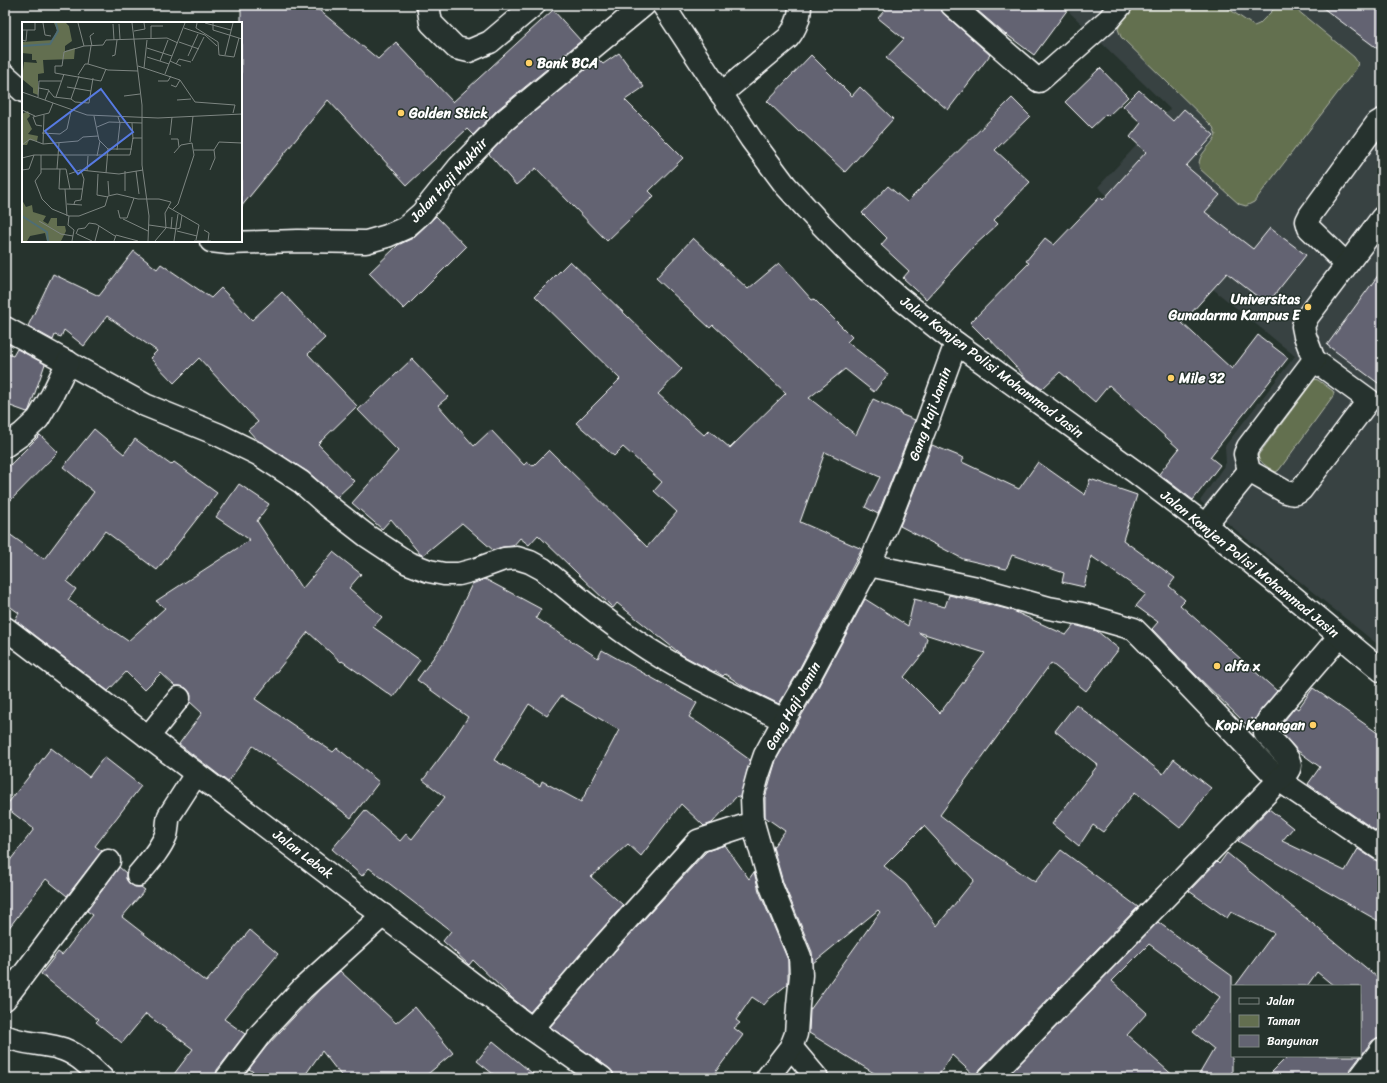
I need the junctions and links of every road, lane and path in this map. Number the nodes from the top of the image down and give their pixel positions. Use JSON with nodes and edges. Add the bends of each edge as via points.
{"nodes":[{"id":1,"x":428,"y":5,"type":"edge"},
{"id":2,"x":534,"y":5,"type":"edge"},
{"id":3,"x":644,"y":5,"type":"edge"},
{"id":4,"x":663,"y":5,"type":"edge"},
{"id":5,"x":800,"y":5,"type":"edge"},
{"id":6,"x":952,"y":5,"type":"edge"},
{"id":7,"x":1121,"y":5,"type":"edge"},
{"id":8,"x":5,"y":75,"type":"edge"},
{"id":9,"x":22,"y":90,"type":"edge"},
{"id":10,"x":721,"y":94,"type":"junction"},
{"id":11,"x":1382,"y":120,"type":"edge"},
{"id":12,"x":1382,"y":218,"type":"edge"},
{"id":13,"x":220,"y":242,"type":"edge"},
{"id":14,"x":1343,"y":269,"type":"junction"},
{"id":15,"x":5,"y":328,"type":"edge"},
{"id":16,"x":956,"y":343,"type":"junction"},
{"id":17,"x":1314,"y":360,"type":"junction"},
{"id":18,"x":68,"y":362,"type":"junction"},
{"id":19,"x":1375,"y":405,"type":"edge"},
{"id":20,"x":5,"y":446,"type":"edge"},
{"id":21,"x":1249,"y":471,"type":"junction"},
{"id":22,"x":1205,"y":525,"type":"junction"},
{"id":23,"x":869,"y":565,"type":"junction"},
{"id":24,"x":5,"y":628,"type":"edge"},
{"id":25,"x":1340,"y":636,"type":"junction"},
{"id":26,"x":1382,"y":672,"type":"edge"},
{"id":27,"x":179,"y":698,"type":"dead end"},
{"id":28,"x":784,"y":720,"type":"junction"},
{"id":29,"x":148,"y":737,"type":"junction"},
{"id":30,"x":196,"y":774,"type":"junction"},
{"id":31,"x":1279,"y":780,"type":"junction"},
{"id":32,"x":753,"y":823,"type":"junction"},
{"id":33,"x":1382,"y":850,"type":"edge"},
{"id":34,"x":109,"y":861,"type":"dead end"},
{"id":35,"x":138,"y":875,"type":"dead end"},
{"id":36,"x":383,"y":915,"type":"junction"},
{"id":37,"x":5,"y":999,"type":"edge"},
{"id":38,"x":532,"y":1029,"type":"junction"},
{"id":39,"x":5,"y":1036,"type":"edge"},
{"id":40,"x":791,"y":1047,"type":"junction"},
{"id":41,"x":1382,"y":1049,"type":"edge"},
{"id":42,"x":92,"y":1074,"type":"edge"},
{"id":43,"x":227,"y":1078,"type":"edge"},
{"id":44,"x":602,"y":1078,"type":"edge"},
{"id":45,"x":767,"y":1078,"type":"edge"},
{"id":46,"x":816,"y":1078,"type":"edge"},
{"id":47,"x":989,"y":1078,"type":"edge"},
{"id":48,"x":1360,"y":1078,"type":"edge"}],
"edges":[{"from":1,"to":2,"type":"street","via":[[431,23],[456,48],[470,52],[490,42]]},
{"from":3,"to":13,"type":"street","name":"Jalan Haji Mukhir","via":[[505,120],[459,167],[422,213],[405,228],[366,242]]},
{"from":4,"to":10,"type":"street","name":"Jalan Komjen Polisi Mohammad Jasin"},
{"from":5,"to":10,"type":"street","via":[[800,16],[788,38]]},
{"from":6,"to":7,"type":"street","via":[[1039,81],[1109,19]]},
{"from":8,"to":9,"type":"street"},
{"from":10,"to":16,"type":"street","name":"Jalan Komjen Polisi Mohammad Jasin","via":[[786,186],[817,220],[856,260]]},
{"from":11,"to":14,"type":"street","via":[[1377,123],[1307,221],[1309,228],[1342,260]]},
{"from":12,"to":14,"type":"street"},
{"from":14,"to":17,"type":"street","via":[[1308,316],[1304,326]]},
{"from":15,"to":18,"type":"street"},
{"from":16,"to":22,"type":"street","name":"Jalan Komjen Polisi Mohammad Jasin"},
{"from":16,"to":23,"type":"street","name":"Gang Haji Jamin","via":[[928,423]]},
{"from":17,"to":19,"type":"street"},
{"from":17,"to":21,"type":"street","via":[[1245,451]]},
{"from":18,"to":20,"type":"street","via":[[38,419]]},
{"from":18,"to":28,"type":"street","via":[[146,405],[258,454],[301,482],[367,536],[408,563],[429,571],[459,574],[504,558],[530,562],[543,569],[625,634],[661,657]]},
{"from":19,"to":21,"type":"street","via":[[1296,494],[1286,492]]},
{"from":21,"to":22,"type":"street"},
{"from":22,"to":25,"type":"street","name":"Jalan Komjen Polisi Mohammad Jasin"},
{"from":23,"to":28,"type":"street","name":"Gang Haji Jamin"},
{"from":23,"to":31,"type":"street","via":[[977,588],[1134,629]]},
{"from":24,"to":29,"type":"street","name":"Jalan Lebak"},
{"from":25,"to":26,"type":"street","name":"Jalan Komjen Polisi Mohammad Jasin"},
{"from":25,"to":31,"type":"street","via":[[1269,719],[1265,727],[1265,733],[1290,762],[1288,770]]},
{"from":27,"to":29,"type":"street"},
{"from":28,"to":32,"type":"street","name":"Gang Haji Jamin","via":[[765,755],[758,775],[752,797]]},
{"from":29,"to":30,"type":"street","name":"Jalan Lebak"},
{"from":30,"to":35,"type":"street","via":[[169,816],[168,829],[163,841]]},
{"from":30,"to":36,"type":"street","name":"Jalan Lebak"},
{"from":31,"to":33,"type":"street"},
{"from":31,"to":47,"type":"street"},
{"from":32,"to":38,"type":"street","via":[[698,841]]},
{"from":32,"to":40,"type":"street","name":"Gang Haji Jamin","via":[[771,886],[800,957],[796,1034]]},
{"from":34,"to":37,"type":"street"},
{"from":36,"to":38,"type":"street","name":"Jalan Lebak"},
{"from":36,"to":43,"type":"street","via":[[302,989],[261,1033]]},
{"from":38,"to":44,"type":"street","name":"Jalan Lebak"},
{"from":39,"to":42,"type":"street","via":[[61,1048],[73,1054]]},
{"from":40,"to":45,"type":"street","name":"Gang Haji Jamin"},
{"from":40,"to":46,"type":"street"},
{"from":41,"to":48,"type":"street"}]}
